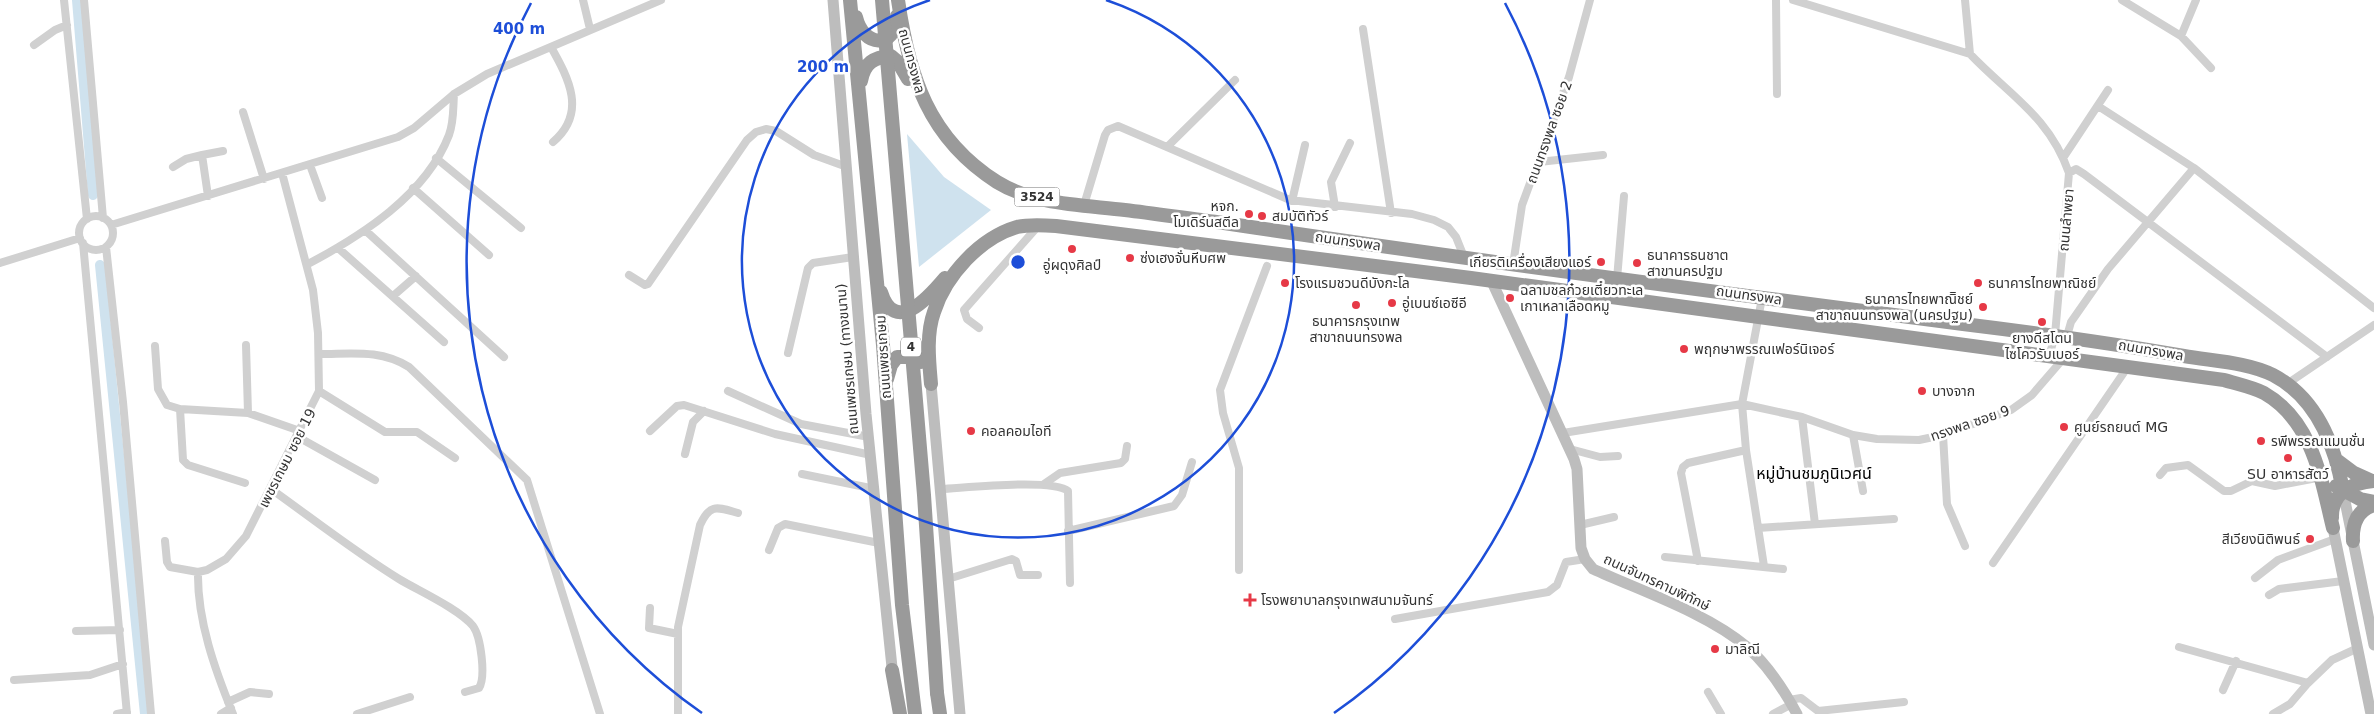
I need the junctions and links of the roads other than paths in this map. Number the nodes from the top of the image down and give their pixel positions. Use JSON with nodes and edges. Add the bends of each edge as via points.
{"nodes":[{"id":1,"x":64,"y":0,"type":"edge"},
{"id":2,"x":84,"y":0,"type":"edge"},
{"id":3,"x":583,"y":0,"type":"edge"},
{"id":4,"x":660,"y":0,"type":"edge"},
{"id":5,"x":833,"y":0,"type":"edge"},
{"id":6,"x":851,"y":0,"type":"edge"},
{"id":7,"x":882,"y":0,"type":"edge"},
{"id":8,"x":898,"y":0,"type":"edge"},
{"id":9,"x":1590,"y":0,"type":"edge"},
{"id":10,"x":1776,"y":0,"type":"edge"},
{"id":11,"x":1793,"y":0,"type":"edge"},
{"id":12,"x":1965,"y":0,"type":"edge"},
{"id":13,"x":2122,"y":0,"type":"edge"},
{"id":14,"x":2196,"y":0,"type":"edge"},
{"id":15,"x":67,"y":25,"type":"junction"},
{"id":16,"x":590,"y":29,"type":"junction"},
{"id":17,"x":1363,"y":29,"type":"dead end"},
{"id":18,"x":2181,"y":36,"type":"junction"},
{"id":19,"x":34,"y":45,"type":"dead end"},
{"id":20,"x":551,"y":47,"type":"junction"},
{"id":21,"x":1970,"y":54,"type":"junction"},
{"id":22,"x":2212,"y":68,"type":"dead end"},
{"id":23,"x":1235,"y":80,"type":"dead end"},
{"id":24,"x":2108,"y":90,"type":"dead end"},
{"id":25,"x":454,"y":94,"type":"junction"},
{"id":26,"x":1776,"y":94,"type":"dead end"},
{"id":27,"x":861,"y":99,"type":"junction"},
{"id":28,"x":922,"y":100,"type":"junction"},
{"id":29,"x":2098,"y":106,"type":"junction"},
{"id":30,"x":243,"y":112,"type":"dead end"},
{"id":31,"x":553,"y":142,"type":"dead end"},
{"id":32,"x":1350,"y":143,"type":"dead end"},
{"id":33,"x":1305,"y":145,"type":"dead end"},
{"id":34,"x":1167,"y":147,"type":"junction"},
{"id":35,"x":223,"y":151,"type":"dead end"},
{"id":36,"x":202,"y":155,"type":"junction"},
{"id":37,"x":1603,"y":155,"type":"dead end"},
{"id":38,"x":436,"y":158,"type":"junction"},
{"id":39,"x":2064,"y":158,"type":"junction"},
{"id":40,"x":1539,"y":162,"type":"junction"},
{"id":41,"x":310,"y":165,"type":"junction"},
{"id":42,"x":173,"y":166,"type":"dead end"},
{"id":43,"x":847,"y":167,"type":"junction"},
{"id":44,"x":2194,"y":168,"type":"junction"},
{"id":45,"x":2068,"y":173,"type":"junction"},
{"id":46,"x":282,"y":174,"type":"junction"},
{"id":47,"x":264,"y":179,"type":"junction"},
{"id":48,"x":413,"y":188,"type":"junction"},
{"id":49,"x":208,"y":196,"type":"junction"},
{"id":50,"x":1624,"y":196,"type":"dead end"},
{"id":51,"x":322,"y":198,"type":"dead end"},
{"id":52,"x":1292,"y":201,"type":"junction"},
{"id":53,"x":1084,"y":205,"type":"junction"},
{"id":54,"x":1334,"y":207,"type":"junction"},
{"id":55,"x":1391,"y":213,"type":"junction"},
{"id":56,"x":103,"y":218,"type":"junction"},
{"id":57,"x":87,"y":219,"type":"junction"},
{"id":58,"x":2148,"y":222,"type":"junction"},
{"id":59,"x":111,"y":225,"type":"junction"},
{"id":60,"x":1039,"y":225,"type":"junction"},
{"id":61,"x":521,"y":228,"type":"dead end"},
{"id":62,"x":366,"y":231,"type":"junction"},
{"id":63,"x":1293,"y":234,"type":"junction"},
{"id":64,"x":82,"y":241,"type":"junction"},
{"id":65,"x":106,"y":247,"type":"junction"},
{"id":66,"x":338,"y":248,"type":"junction"},
{"id":67,"x":973,"y":253,"type":"junction"},
{"id":68,"x":488,"y":255,"type":"dead end"},
{"id":69,"x":1291,"y":255,"type":"junction"},
{"id":70,"x":853,"y":256,"type":"junction"},
{"id":71,"x":1464,"y":257,"type":"junction"},
{"id":72,"x":875,"y":258,"type":"junction"},
{"id":73,"x":0,"y":263,"type":"edge"},
{"id":74,"x":308,"y":264,"type":"junction"},
{"id":75,"x":1513,"y":264,"type":"junction"},
{"id":76,"x":1267,"y":266,"type":"dead end"},
{"id":77,"x":629,"y":275,"type":"dead end"},
{"id":78,"x":416,"y":276,"type":"junction"},
{"id":79,"x":1617,"y":279,"type":"junction"},
{"id":80,"x":1492,"y":282,"type":"junction"},
{"id":81,"x":393,"y":296,"type":"junction"},
{"id":82,"x":1762,"y":298,"type":"junction"},
{"id":83,"x":2374,"y":308,"type":"edge"},
{"id":84,"x":1759,"y":318,"type":"junction"},
{"id":85,"x":2374,"y":325,"type":"edge"},
{"id":86,"x":979,"y":328,"type":"dead end"},
{"id":87,"x":2061,"y":336,"type":"junction"},
{"id":88,"x":444,"y":342,"type":"dead end"},
{"id":89,"x":246,"y":345,"type":"dead end"},
{"id":90,"x":156,"y":346,"type":"dead end"},
{"id":91,"x":788,"y":353,"type":"dead end"},
{"id":92,"x":319,"y":354,"type":"junction"},
{"id":93,"x":504,"y":357,"type":"dead end"},
{"id":94,"x":2049,"y":357,"type":"junction"},
{"id":95,"x":2327,"y":357,"type":"junction"},
{"id":96,"x":2063,"y":359,"type":"junction"},
{"id":97,"x":2127,"y":368,"type":"junction"},
{"id":98,"x":886,"y":384,"type":"junction"},
{"id":99,"x":931,"y":384,"type":"junction"},
{"id":100,"x":2287,"y":384,"type":"junction"},
{"id":101,"x":319,"y":391,"type":"junction"},
{"id":102,"x":728,"y":391,"type":"dead end"},
{"id":103,"x":1742,"y":404,"type":"junction"},
{"id":104,"x":180,"y":409,"type":"junction"},
{"id":105,"x":704,"y":411,"type":"junction"},
{"id":106,"x":248,"y":413,"type":"junction"},
{"id":107,"x":1802,"y":417,"type":"junction"},
{"id":108,"x":650,"y":431,"type":"dead end"},
{"id":109,"x":1564,"y":433,"type":"junction"},
{"id":110,"x":299,"y":434,"type":"junction"},
{"id":111,"x":1943,"y":434,"type":"junction"},
{"id":112,"x":1853,"y":435,"type":"junction"},
{"id":113,"x":869,"y":437,"type":"junction"},
{"id":114,"x":1127,"y":446,"type":"dead end"},
{"id":115,"x":1570,"y":449,"type":"junction"},
{"id":116,"x":1746,"y":450,"type":"junction"},
{"id":117,"x":685,"y":454,"type":"dead end"},
{"id":118,"x":871,"y":454,"type":"junction"},
{"id":119,"x":1618,"y":456,"type":"dead end"},
{"id":120,"x":455,"y":458,"type":"dead end"},
{"id":121,"x":2338,"y":461,"type":"junction"},
{"id":122,"x":1192,"y":462,"type":"dead end"},
{"id":123,"x":2320,"y":472,"type":"junction"},
{"id":124,"x":802,"y":474,"type":"dead end"},
{"id":125,"x":2160,"y":475,"type":"dead end"},
{"id":126,"x":375,"y":480,"type":"dead end"},
{"id":127,"x":2373,"y":481,"type":"edge"},
{"id":128,"x":245,"y":483,"type":"dead end"},
{"id":129,"x":1044,"y":484,"type":"junction"},
{"id":130,"x":271,"y":489,"type":"junction"},
{"id":131,"x":874,"y":489,"type":"junction"},
{"id":132,"x":941,"y":489,"type":"junction"},
{"id":133,"x":1863,"y":491,"type":"dead end"},
{"id":134,"x":2343,"y":491,"type":"junction"},
{"id":135,"x":2374,"y":504,"type":"edge"},
{"id":136,"x":738,"y":513,"type":"dead end"},
{"id":137,"x":1614,"y":517,"type":"dead end"},
{"id":138,"x":1894,"y":519,"type":"dead end"},
{"id":139,"x":1815,"y":524,"type":"junction"},
{"id":140,"x":1580,"y":525,"type":"junction"},
{"id":141,"x":1758,"y":528,"type":"junction"},
{"id":142,"x":1068,"y":530,"type":"junction"},
{"id":143,"x":2334,"y":533,"type":"junction"},
{"id":144,"x":166,"y":541,"type":"dead end"},
{"id":145,"x":2353,"y":541,"type":"junction"},
{"id":146,"x":879,"y":543,"type":"junction"},
{"id":147,"x":1965,"y":546,"type":"dead end"},
{"id":148,"x":769,"y":550,"type":"dead end"},
{"id":149,"x":1665,"y":557,"type":"dead end"},
{"id":150,"x":1585,"y":559,"type":"junction"},
{"id":151,"x":1698,"y":560,"type":"junction"},
{"id":152,"x":1993,"y":563,"type":"dead end"},
{"id":153,"x":1764,"y":566,"type":"junction"},
{"id":154,"x":1783,"y":569,"type":"dead end"},
{"id":155,"x":1239,"y":570,"type":"dead end"},
{"id":156,"x":198,"y":572,"type":"junction"},
{"id":157,"x":1038,"y":575,"type":"dead end"},
{"id":158,"x":948,"y":578,"type":"junction"},
{"id":159,"x":2255,"y":578,"type":"dead end"},
{"id":160,"x":2343,"y":581,"type":"junction"},
{"id":161,"x":1070,"y":583,"type":"dead end"},
{"id":162,"x":2269,"y":595,"type":"dead end"},
{"id":163,"x":650,"y":608,"type":"dead end"},
{"id":164,"x":1395,"y":618,"type":"dead end"},
{"id":165,"x":120,"y":630,"type":"junction"},
{"id":166,"x":76,"y":631,"type":"dead end"},
{"id":167,"x":678,"y":634,"type":"junction"},
{"id":168,"x":2374,"y":644,"type":"edge"},
{"id":169,"x":2179,"y":647,"type":"dead end"},
{"id":170,"x":2358,"y":648,"type":"junction"},
{"id":171,"x":2236,"y":662,"type":"junction"},
{"id":172,"x":123,"y":664,"type":"junction"},
{"id":173,"x":892,"y":670,"type":"junction"},
{"id":174,"x":14,"y":680,"type":"dead end"},
{"id":175,"x":2308,"y":682,"type":"junction"},
{"id":176,"x":2223,"y":690,"type":"dead end"},
{"id":177,"x":465,"y":692,"type":"dead end"},
{"id":178,"x":1708,"y":692,"type":"dead end"},
{"id":179,"x":269,"y":694,"type":"dead end"},
{"id":180,"x":410,"y":697,"type":"dead end"},
{"id":181,"x":1904,"y":702,"type":"dead end"},
{"id":182,"x":1793,"y":706,"type":"edge"},
{"id":183,"x":230,"y":708,"type":"edge"},
{"id":184,"x":127,"y":713,"type":"edge"},
{"id":185,"x":117,"y":714,"type":"edge"},
{"id":186,"x":152,"y":714,"type":"edge"},
{"id":187,"x":221,"y":714,"type":"edge"},
{"id":188,"x":357,"y":714,"type":"edge"},
{"id":189,"x":600,"y":714,"type":"edge"},
{"id":190,"x":678,"y":714,"type":"edge"},
{"id":191,"x":895,"y":714,"type":"edge"},
{"id":192,"x":900,"y":714,"type":"edge"},
{"id":193,"x":915,"y":714,"type":"edge"},
{"id":194,"x":940,"y":714,"type":"edge"},
{"id":195,"x":960,"y":714,"type":"edge"},
{"id":196,"x":1721,"y":714,"type":"edge"},
{"id":197,"x":1773,"y":714,"type":"edge"},
{"id":198,"x":2273,"y":714,"type":"edge"},
{"id":199,"x":2371,"y":714,"type":"edge"}],
"edges":[{"from":1,"to":15,"type":"street"},
{"from":2,"to":56,"type":"street"},
{"from":3,"to":16,"type":"street"},
{"from":4,"to":16,"type":"street"},
{"from":5,"to":43,"type":"main road","name":"ถนนเพชรเกษม (ทางขนาน)"},
{"from":6,"to":8,"type":"highway","via":[[861,31],[874,40],[882,41],[896,31]]},
{"from":6,"to":27,"type":"highway","name":"ถนนเพชรเกษม","number":"4"},
{"from":7,"to":194,"type":"highway","name":"ถนนเพชรเกษม","number":"4","bridge":true},
{"from":8,"to":28,"type":"highway","name":"ถนนทรงพล","number":"3524","via":[[904,40]]},
{"from":9,"to":40,"type":"street","name":"ถนนทรงพล ซอย 2","via":[[1569,77]]},
{"from":10,"to":26,"type":"street"},
{"from":11,"to":21,"type":"street"},
{"from":12,"to":21,"type":"street"},
{"from":13,"to":18,"type":"street"},
{"from":14,"to":18,"type":"street"},
{"from":15,"to":19,"type":"street"},
{"from":15,"to":57,"type":"street"},
{"from":16,"to":20,"type":"street"},
{"from":17,"to":55,"type":"street"},
{"from":18,"to":22,"type":"street"},
{"from":20,"to":25,"type":"street","via":[[487,74]]},
{"from":20,"to":31,"type":"street","via":[[568,76],[572,103],[567,127]]},
{"from":21,"to":39,"type":"street","name":"ถนนลำพยา","via":[[2025,104],[2043,124]]},
{"from":23,"to":34,"type":"street"},
{"from":24,"to":29,"type":"street"},
{"from":25,"to":38,"type":"street","via":[[450,134]]},
{"from":25,"to":41,"type":"street","via":[[414,128],[398,137]]},
{"from":27,"to":28,"type":"highway","via":[[865,68],[876,58],[891,56]]},
{"from":27,"to":72,"type":"highway","name":"ถนนเพชรเกษม","number":"4"},
{"from":28,"to":53,"type":"highway","name":"ถนนทรงพล","number":"3524","via":[[942,133],[966,158],[997,182],[1027,195]]},
{"from":29,"to":39,"type":"street"},
{"from":29,"to":44,"type":"street"},
{"from":30,"to":47,"type":"street"},
{"from":32,"to":54,"type":"street","via":[[1331,182]]},
{"from":33,"to":52,"type":"street"},
{"from":34,"to":52,"type":"street"},
{"from":34,"to":53,"type":"street","via":[[1118,126],[1108,130]]},
{"from":35,"to":36,"type":"street"},
{"from":36,"to":42,"type":"street"},
{"from":36,"to":49,"type":"street"},
{"from":37,"to":40,"type":"street"},
{"from":38,"to":48,"type":"street"},
{"from":38,"to":61,"type":"street"},
{"from":39,"to":45,"type":"street","name":"ถนนลำพยา"},
{"from":40,"to":75,"type":"street","name":"ถนนทรงพล ซอย 2","via":[[1522,206]]},
{"from":41,"to":46,"type":"street"},
{"from":41,"to":51,"type":"street"},
{"from":43,"to":70,"type":"main road","name":"ถนนเพชรเกษม (ทางขนาน)"},
{"from":43,"to":77,"type":"street","via":[[814,155],[776,131],[756,132],[747,140],[648,284]]},
{"from":44,"to":58,"type":"street"},
{"from":44,"to":83,"type":"street"},
{"from":45,"to":58,"type":"street","via":[[2076,168]]},
{"from":45,"to":87,"type":"street","name":"ถนนลำพยา"},
{"from":46,"to":47,"type":"street"},
{"from":46,"to":74,"type":"street","name":"เพชรเกษม ซอย 19"},
{"from":47,"to":49,"type":"street"},
{"from":48,"to":62,"type":"street"},
{"from":48,"to":68,"type":"street"},
{"from":49,"to":59,"type":"street"},
{"from":50,"to":79,"type":"street"},
{"from":52,"to":54,"type":"street"},
{"from":53,"to":63,"type":"highway","name":"ถนนทรงพล","number":"3524"},
{"from":54,"to":55,"type":"street"},
{"from":55,"to":71,"type":"street","via":[[1412,214],[1448,227],[1456,236]]},
{"from":56,"to":57,"type":"street"},
{"from":56,"to":59,"type":"street"},
{"from":57,"to":64,"type":"street","via":[[80,228]]},
{"from":58,"to":87,"type":"street","via":[[2108,269]]},
{"from":58,"to":95,"type":"street"},
{"from":59,"to":65,"type":"street","via":[[113,236]]},
{"from":60,"to":67,"type":"highway","name":"ถนนทรงพล","number":"3524","via":[[998,234]]},
{"from":60,"to":69,"type":"highway","name":"ถนนทรงพล","number":"3524"},
{"from":60,"to":86,"type":"street","via":[[964,310],[967,319]]},
{"from":62,"to":66,"type":"street"},
{"from":62,"to":78,"type":"street"},
{"from":63,"to":69,"type":"highway"},
{"from":63,"to":71,"type":"highway","name":"ถนนทรงพล","number":"3524"},
{"from":64,"to":65,"type":"street","via":[[91,250]]},
{"from":64,"to":73,"type":"street"},
{"from":64,"to":165,"type":"street"},
{"from":65,"to":186,"type":"street"},
{"from":66,"to":74,"type":"street"},
{"from":66,"to":81,"type":"street"},
{"from":67,"to":72,"type":"highway","via":[[920,304],[906,312],[896,312],[884,303]]},
{"from":67,"to":99,"type":"highway","name":"ถนนทรงพล","number":"3524","via":[[955,273],[934,312],[928,358]]},
{"from":69,"to":80,"type":"highway","name":"ถนนทรงพล","number":"3524"},
{"from":70,"to":91,"type":"street","via":[[813,263],[808,268]]},
{"from":70,"to":113,"type":"main road","name":"ถนนเพชรเกษม (ทางขนาน)"},
{"from":71,"to":75,"type":"highway","name":"ถนนทรงพล","number":"3524"},
{"from":72,"to":98,"type":"highway","name":"ถนนเพชรเกษม","number":"4"},
{"from":74,"to":92,"type":"street","name":"เพชรเกษม ซอย 19"},
{"from":75,"to":79,"type":"highway","name":"ถนนทรงพล","number":"3524"},
{"from":76,"to":155,"type":"street","via":[[1220,390],[1223,413],[1239,468]]},
{"from":78,"to":81,"type":"street"},
{"from":78,"to":93,"type":"street"},
{"from":79,"to":82,"type":"highway","name":"ถนนทรงพล","number":"3524"},
{"from":80,"to":84,"type":"highway","name":"ถนนทรงพล","number":"3524"},
{"from":80,"to":109,"type":"main road","name":"ถนนจันทรคามพิทักษ์","via":[[1546,402]]},
{"from":81,"to":88,"type":"street"},
{"from":82,"to":84,"type":"street"},
{"from":82,"to":87,"type":"highway","name":"ถนนทรงพล","number":"3524"},
{"from":84,"to":94,"type":"highway","name":"ถนนทรงพล","number":"3524"},
{"from":84,"to":103,"type":"street"},
{"from":85,"to":95,"type":"street"},
{"from":87,"to":94,"type":"street","name":"ถนนลำพยา"},
{"from":87,"to":100,"type":"highway","name":"ถนนทรงพล","number":"3524","via":[[2256,368]]},
{"from":89,"to":106,"type":"street"},
{"from":90,"to":104,"type":"street","via":[[161,398],[167,405]]},
{"from":92,"to":101,"type":"street","name":"เพชรเกษม ซอย 19"},
{"from":92,"to":189,"type":"street","via":[[374,354],[396,359],[524,475]]},
{"from":94,"to":96,"type":"highway","name":"ถนนทรงพล","number":"3524"},
{"from":95,"to":100,"type":"street"},
{"from":96,"to":97,"type":"highway","name":"ถนนทรงพล","number":"3524"},
{"from":96,"to":111,"type":"street","name":"ทรงพล ซอย 9","via":[[2032,395],[2011,410]]},
{"from":97,"to":123,"type":"highway","name":"ถนนทรงพล","number":"3524","via":[[2224,380],[2263,393],[2294,419]]},
{"from":97,"to":152,"type":"street"},
{"from":98,"to":99,"type":"highway","via":[[891,365],[897,358],[906,356],[916,357],[925,365]]},
{"from":98,"to":193,"type":"highway","name":"ถนนเพชรเกษม","number":"4","via":[[902,605]]},
{"from":99,"to":132,"type":"main road"},
{"from":100,"to":121,"type":"highway","name":"ถนนทรงพล","number":"3524","via":[[2308,404],[2323,426]]},
{"from":101,"to":110,"type":"street","name":"เพชรเกษม ซอย 19"},
{"from":101,"to":120,"type":"street","via":[[385,432],[417,432]]},
{"from":102,"to":113,"type":"street","via":[[801,424]]},
{"from":103,"to":107,"type":"street","name":"ทรงพล ซอย 9"},
{"from":103,"to":109,"type":"street"},
{"from":103,"to":116,"type":"street"},
{"from":104,"to":106,"type":"street"},
{"from":104,"to":128,"type":"street","via":[[183,460],[188,465]]},
{"from":105,"to":108,"type":"street","via":[[677,406]]},
{"from":105,"to":117,"type":"street","via":[[693,422]]},
{"from":105,"to":118,"type":"street","via":[[775,434]]},
{"from":106,"to":110,"type":"street"},
{"from":107,"to":112,"type":"street","name":"ทรงพล ซอย 9"},
{"from":107,"to":139,"type":"street"},
{"from":109,"to":115,"type":"main road","name":"ถนนจันทรคามพิทักษ์"},
{"from":110,"to":126,"type":"street"},
{"from":110,"to":130,"type":"street","name":"เพชรเกษม ซอย 19"},
{"from":111,"to":112,"type":"street","name":"ทรงพล ซอย 9","via":[[1903,440]]},
{"from":111,"to":147,"type":"street","via":[[1947,504]]},
{"from":112,"to":133,"type":"street"},
{"from":113,"to":118,"type":"main road","name":"ถนนเพชรเกษม (ทางขนาน)"},
{"from":114,"to":129,"type":"street","via":[[1121,463],[1060,473]]},
{"from":115,"to":119,"type":"street","via":[[1600,457]]},
{"from":115,"to":140,"type":"main road","name":"ถนนจันทรคามพิทักษ์","via":[[1577,469]]},
{"from":116,"to":141,"type":"street"},
{"from":116,"to":151,"type":"street","via":[[1688,463],[1683,467]]},
{"from":118,"to":131,"type":"main road","name":"ถนนเพชรเกษม (ทางขนาน)"},
{"from":121,"to":127,"type":"highway"},
{"from":121,"to":134,"type":"highway","name":"ถนนทรงพล","number":"3524"},
{"from":122,"to":142,"type":"street","via":[[1182,495],[1174,506]]},
{"from":123,"to":125,"type":"street","via":[[2275,486],[2252,481],[2231,491],[2224,491],[2188,465],[2166,468]]},
{"from":123,"to":134,"type":"highway"},
{"from":123,"to":143,"type":"highway","name":"ถนนทรงพล"},
{"from":124,"to":131,"type":"street"},
{"from":127,"to":134,"type":"highway","via":[[2350,485]]},
{"from":129,"to":132,"type":"street"},
{"from":129,"to":142,"type":"street","via":[[1060,486],[1068,492]]},
{"from":130,"to":156,"type":"street","name":"เพชรเกษม ซอย 19","via":[[238,548],[226,559]]},
{"from":130,"to":177,"type":"street","via":[[397,578],[474,627],[480,646],[482,676],[479,688]]},
{"from":131,"to":146,"type":"main road","name":"ถนนเพชรเกษม (ทางขนาน)"},
{"from":132,"to":158,"type":"main road"},
{"from":134,"to":135,"type":"highway"},
{"from":134,"to":143,"type":"highway","via":[[2333,507]]},
{"from":134,"to":145,"type":"main road","name":"ถนนทรงพล","number":"3524"},
{"from":135,"to":145,"type":"highway","via":[[2356,519]]},
{"from":136,"to":167,"type":"street","via":[[711,508],[706,512],[700,525]]},
{"from":137,"to":140,"type":"street"},
{"from":138,"to":139,"type":"street"},
{"from":139,"to":141,"type":"street"},
{"from":140,"to":150,"type":"main road","name":"ถนนจันทรคามพิทักษ์"},
{"from":141,"to":153,"type":"street"},
{"from":142,"to":161,"type":"street"},
{"from":143,"to":159,"type":"street","via":[[2278,560]]},
{"from":143,"to":160,"type":"main road","name":"ถนนทรงพล"},
{"from":144,"to":156,"type":"street","via":[[170,567]]},
{"from":145,"to":168,"type":"main road","name":"ถนนทรงพล"},
{"from":146,"to":148,"type":"street","via":[[785,524],[778,528]]},
{"from":146,"to":173,"type":"main road","name":"ถนนเพชรเกษม (ทางขนาน)"},
{"from":149,"to":151,"type":"street"},
{"from":150,"to":164,"type":"street","via":[[1566,562],[1557,584],[1548,592]]},
{"from":150,"to":182,"type":"main road","name":"ถนนจันทรคามพิทักษ์","via":[[1593,569],[1717,626],[1751,651],[1769,670]]},
{"from":151,"to":153,"type":"street"},
{"from":153,"to":154,"type":"street"},
{"from":156,"to":183,"type":"street","via":[[207,636]]},
{"from":157,"to":158,"type":"street","via":[[1020,574],[1016,561],[1012,559]]},
{"from":158,"to":195,"type":"main road"},
{"from":160,"to":162,"type":"street","via":[[2279,589]]},
{"from":160,"to":170,"type":"main road","name":"ถนนทรงพล"},
{"from":163,"to":167,"type":"street","via":[[649,628]]},
{"from":165,"to":166,"type":"street"},
{"from":165,"to":172,"type":"street"},
{"from":167,"to":190,"type":"street"},
{"from":169,"to":171,"type":"street"},
{"from":170,"to":175,"type":"street","via":[[2332,660]]},
{"from":170,"to":199,"type":"main road","name":"ถนนทรงพล"},
{"from":171,"to":175,"type":"street"},
{"from":171,"to":176,"type":"street"},
{"from":172,"to":174,"type":"street","via":[[90,674]]},
{"from":172,"to":184,"type":"street"},
{"from":173,"to":191,"type":"main road","name":"ถนนเพชรเกษม (ทางขนาน)"},
{"from":173,"to":192,"type":"highway"},
{"from":175,"to":198,"type":"street","via":[[2290,704]]},
{"from":178,"to":196,"type":"street"},
{"from":179,"to":183,"type":"street","via":[[250,692]]},
{"from":180,"to":188,"type":"street"},
{"from":181,"to":182,"type":"street","via":[[1818,710],[1801,698]]},
{"from":182,"to":197,"type":"street"},
{"from":183,"to":187,"type":"street"},
{"from":184,"to":185,"type":"street"}]}
